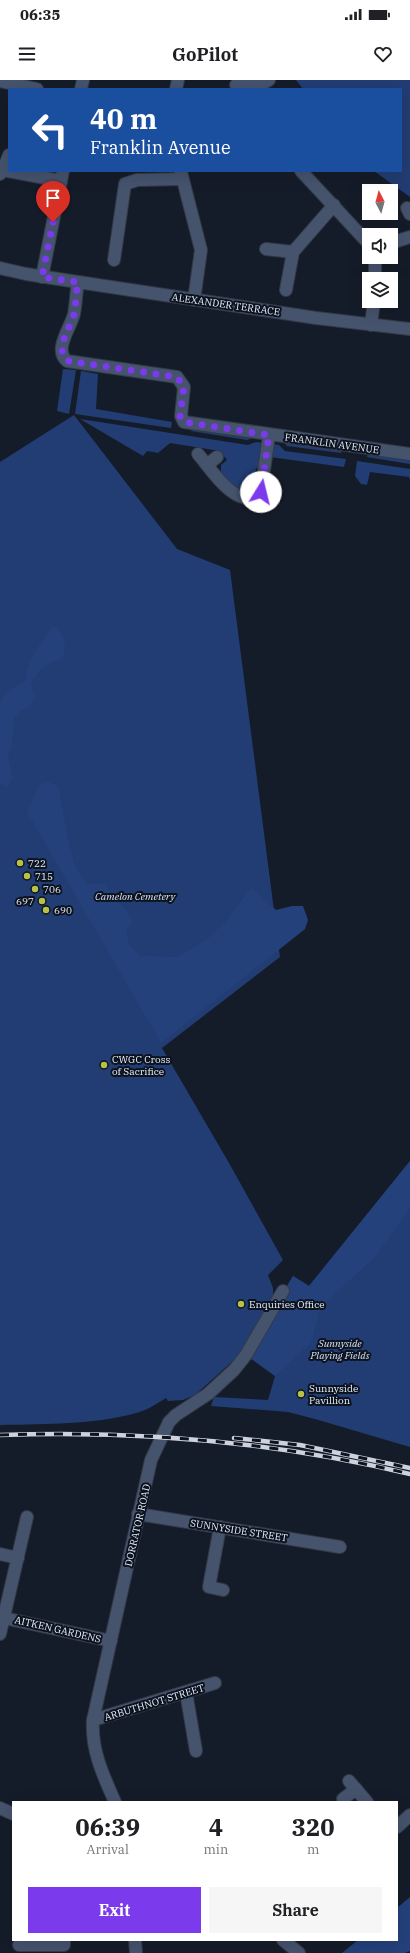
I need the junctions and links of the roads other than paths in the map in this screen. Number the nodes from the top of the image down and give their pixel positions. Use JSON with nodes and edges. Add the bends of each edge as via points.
{"nodes":[{"id":1,"x":269,"y":80,"type":"edge"},
{"id":2,"x":0,"y":81,"type":"edge"},
{"id":3,"x":236,"y":86,"type":"dead end"},
{"id":4,"x":32,"y":88,"type":"edge"},
{"id":5,"x":258,"y":88,"type":"edge"},
{"id":6,"x":8,"y":157,"type":"edge"},
{"id":7,"x":2,"y":172,"type":"edge"},
{"id":8,"x":302,"y":172,"type":"edge"},
{"id":9,"x":181,"y":175,"type":"edge"},
{"id":10,"x":62,"y":176,"type":"edge"},
{"id":11,"x":334,"y":205,"type":"junction"},
{"id":12,"x":362,"y":236,"type":"edge"},
{"id":13,"x":410,"y":237,"type":"edge"},
{"id":14,"x":398,"y":241,"type":"edge"},
{"id":15,"x":266,"y":249,"type":"dead end"},
{"id":16,"x":293,"y":252,"type":"junction"},
{"id":17,"x":114,"y":260,"type":"dead end"},
{"id":18,"x":0,"y":268,"type":"edge"},
{"id":19,"x":42,"y":277,"type":"junction"},
{"id":20,"x":78,"y":282,"type":"junction"},
{"id":21,"x":286,"y":290,"type":"dead end"},
{"id":22,"x":194,"y":300,"type":"junction"},
{"id":23,"x":373,"y":308,"type":"edge"},
{"id":24,"x":371,"y":325,"type":"junction"},
{"id":25,"x":410,"y":329,"type":"edge"},
{"id":26,"x":269,"y":435,"type":"junction"},
{"id":27,"x":198,"y":454,"type":"dead end"},
{"id":28,"x":410,"y":454,"type":"edge"},
{"id":29,"x":283,"y":1291,"type":"dead end"},
{"id":30,"x":138,"y":1514,"type":"junction"},
{"id":31,"x":27,"y":1517,"type":"dead end"},
{"id":32,"x":220,"y":1527,"type":"junction"},
{"id":33,"x":340,"y":1547,"type":"dead end"},
{"id":34,"x":0,"y":1554,"type":"edge"},
{"id":35,"x":18,"y":1558,"type":"junction"},
{"id":36,"x":223,"y":1590,"type":"dead end"},
{"id":37,"x":4,"y":1618,"type":"junction"},
{"id":38,"x":0,"y":1634,"type":"edge"},
{"id":39,"x":111,"y":1641,"type":"junction"},
{"id":40,"x":215,"y":1683,"type":"dead end"},
{"id":41,"x":186,"y":1692,"type":"junction"},
{"id":42,"x":93,"y":1720,"type":"junction"},
{"id":43,"x":196,"y":1751,"type":"dead end"},
{"id":44,"x":343,"y":1799,"type":"dead end"},
{"id":45,"x":115,"y":1801,"type":"edge"},
{"id":46,"x":366,"y":1801,"type":"edge"},
{"id":47,"x":0,"y":1808,"type":"edge"},
{"id":48,"x":12,"y":1814,"type":"edge"},
{"id":49,"x":410,"y":1815,"type":"edge"},
{"id":50,"x":398,"y":1825,"type":"edge"},
{"id":51,"x":64,"y":1941,"type":"edge"},
{"id":52,"x":135,"y":1941,"type":"edge"},
{"id":53,"x":284,"y":1941,"type":"edge"},
{"id":54,"x":18,"y":1945,"type":"dead end"},
{"id":55,"x":136,"y":1953,"type":"edge"},
{"id":56,"x":299,"y":1953,"type":"edge"}],
"edges":[{"from":1,"to":5,"type":"street"},
{"from":2,"to":4,"type":"street"},
{"from":3,"to":5,"type":"street"},
{"from":6,"to":7,"type":"street"},
{"from":7,"to":10,"type":"street"},
{"from":8,"to":11,"type":"street"},
{"from":9,"to":17,"type":"street","via":[[137,180],[125,184]]},
{"from":9,"to":22,"type":"street","via":[[201,250]]},
{"from":10,"to":19,"type":"street"},
{"from":11,"to":12,"type":"street"},
{"from":11,"to":16,"type":"street"},
{"from":13,"to":14,"type":"street"},
{"from":15,"to":16,"type":"street"},
{"from":16,"to":21,"type":"street"},
{"from":18,"to":19,"type":"street","name":"ALEXANDER TERRACE"},
{"from":19,"to":20,"type":"street","name":"ALEXANDER TERRACE"},
{"from":20,"to":22,"type":"street","name":"ALEXANDER TERRACE"},
{"from":20,"to":26,"type":"street","name":"FRANKLIN AVENUE","via":[[73,315],[64,337],[64,358],[68,361],[177,377],[184,387],[180,416],[184,422]]},
{"from":22,"to":24,"type":"street","name":"ALEXANDER TERRACE"},
{"from":23,"to":24,"type":"street"},
{"from":24,"to":25,"type":"street","name":"ALEXANDER TERRACE"},
{"from":26,"to":27,"type":"street","via":[[261,492],[258,497],[245,499],[238,496],[226,487],[212,461]]},
{"from":26,"to":28,"type":"street","name":"FRANKLIN AVENUE"},
{"from":29,"to":30,"type":"street","name":"DORRATOR ROAD","via":[[246,1355],[234,1370],[208,1394],[169,1422],[151,1460]]},
{"from":30,"to":32,"type":"street","name":"SUNNYSIDE STREET"},
{"from":30,"to":39,"type":"street","name":"DORRATOR ROAD"},
{"from":31,"to":35,"type":"street"},
{"from":32,"to":33,"type":"street","name":"SUNNYSIDE STREET"},
{"from":32,"to":36,"type":"street","via":[[209,1587]]},
{"from":34,"to":35,"type":"street"},
{"from":35,"to":37,"type":"street"},
{"from":37,"to":38,"type":"street"},
{"from":37,"to":39,"type":"street","name":"AITKEN GARDENS"},
{"from":39,"to":42,"type":"street","name":"DORRATOR ROAD"},
{"from":40,"to":41,"type":"street","name":"ARBUTHNOT STREET"},
{"from":41,"to":42,"type":"street","name":"ARBUTHNOT STREET"},
{"from":41,"to":43,"type":"street"},
{"from":42,"to":45,"type":"street","name":"DORRATOR ROAD","via":[[95,1750]]},
{"from":44,"to":46,"type":"street","via":[[352,1785]]},
{"from":47,"to":48,"type":"street"},
{"from":49,"to":50,"type":"street"},
{"from":51,"to":54,"type":"street","via":[[64,1945]]},
{"from":52,"to":55,"type":"street"},
{"from":53,"to":56,"type":"street"}]}
